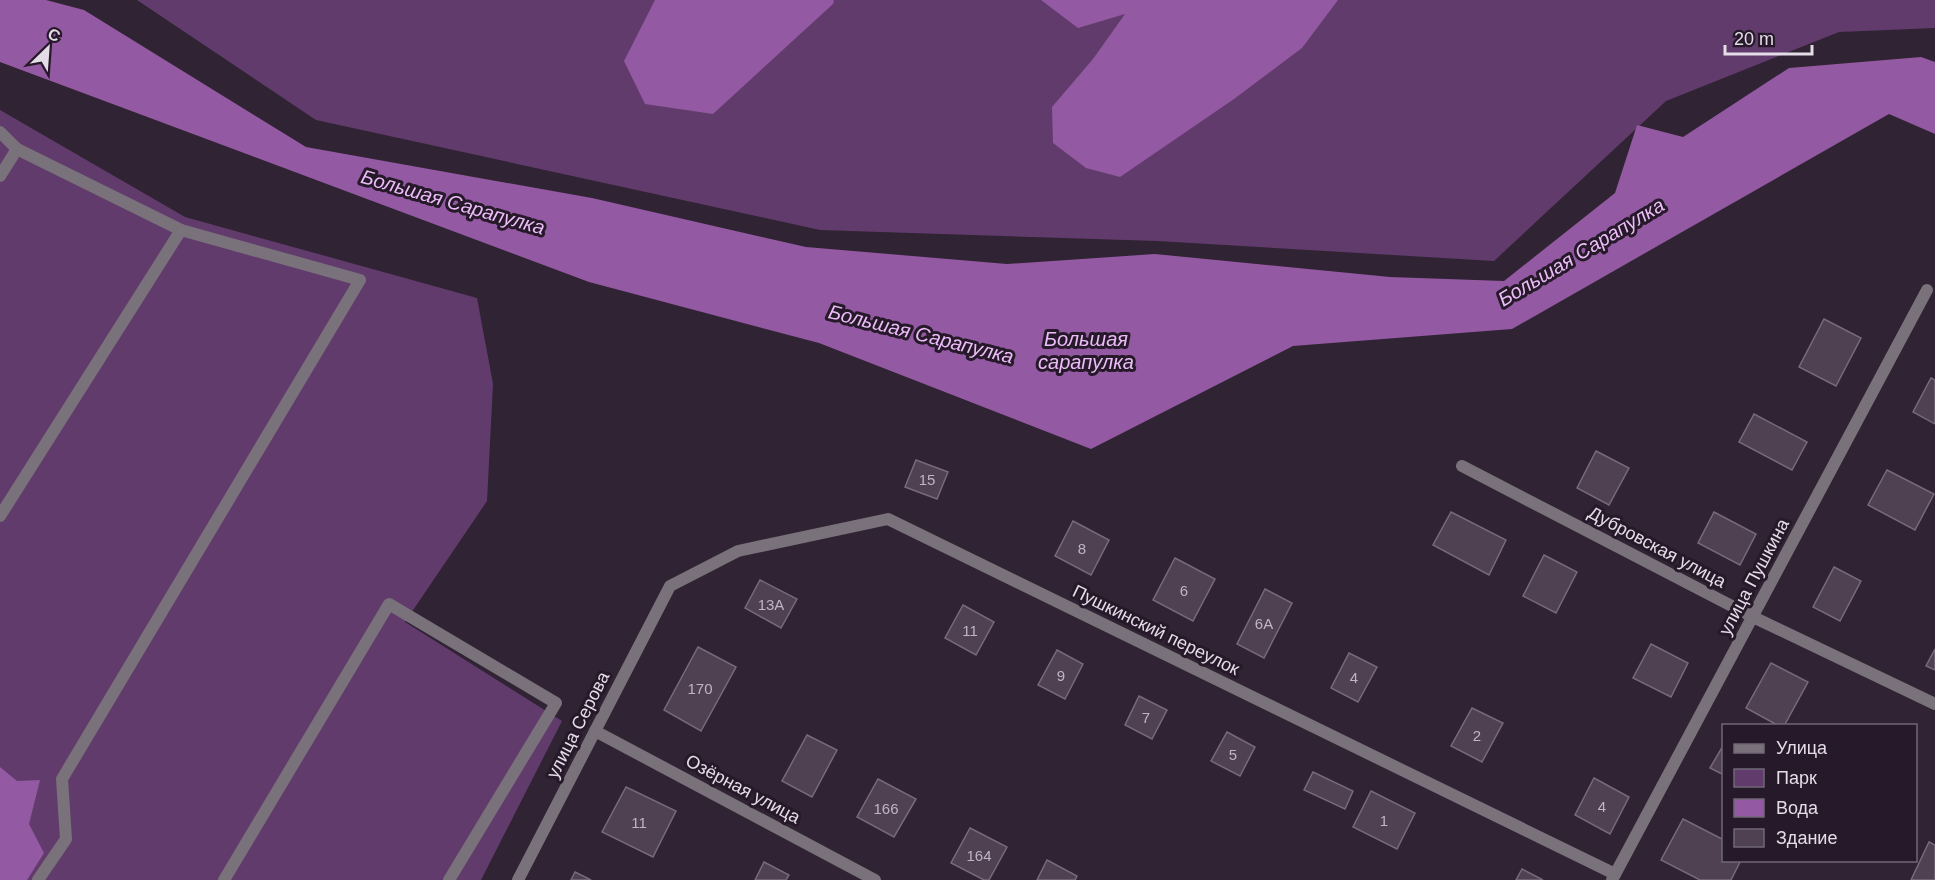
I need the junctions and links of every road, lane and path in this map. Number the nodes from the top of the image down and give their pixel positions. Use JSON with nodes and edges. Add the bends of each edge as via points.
{"nodes":[{"id":1,"x":0,"y":132,"type":"edge"},
{"id":2,"x":17,"y":149,"type":"junction"},
{"id":3,"x":0,"y":176,"type":"edge"},
{"id":4,"x":181,"y":230,"type":"junction"},
{"id":5,"x":1927,"y":290,"type":"dead end"},
{"id":6,"x":1462,"y":466,"type":"dead end"},
{"id":7,"x":0,"y":516,"type":"edge"},
{"id":8,"x":670,"y":586,"type":"joint"},
{"id":9,"x":1753,"y":617,"type":"junction"},
{"id":10,"x":1935,"y":704,"type":"edge"},
{"id":11,"x":595,"y":731,"type":"junction"},
{"id":12,"x":1613,"y":877,"type":"edge"},
{"id":13,"x":38,"y":880,"type":"edge"},
{"id":14,"x":224,"y":880,"type":"edge"},
{"id":15,"x":449,"y":880,"type":"edge"},
{"id":16,"x":518,"y":880,"type":"edge"},
{"id":17,"x":875,"y":880,"type":"edge"}],
"edges":[{"from":1,"to":2,"type":"street"},
{"from":2,"to":3,"type":"street"},
{"from":2,"to":4,"type":"street"},
{"from":4,"to":7,"type":"street"},
{"from":4,"to":13,"type":"street","via":[[360,280],[62,779],[66,839]]},
{"from":5,"to":9,"type":"street","name":"улица Пушкина"},
{"from":6,"to":9,"type":"street","name":"Дубровская улица"},
{"from":8,"to":11,"type":"street","name":"улица Серова"},
{"from":8,"to":12,"type":"street","name":"Пушкинский переулок","via":[[738,551],[888,519]]},
{"from":9,"to":10,"type":"street","name":"Дубровская улица"},
{"from":9,"to":12,"type":"street","name":"улица Пушкина"},
{"from":11,"to":16,"type":"street","name":"улица Серова"},
{"from":11,"to":17,"type":"street","name":"Озёрная улица"},
{"from":14,"to":15,"type":"street","via":[[389,604],[556,703]]}]}
